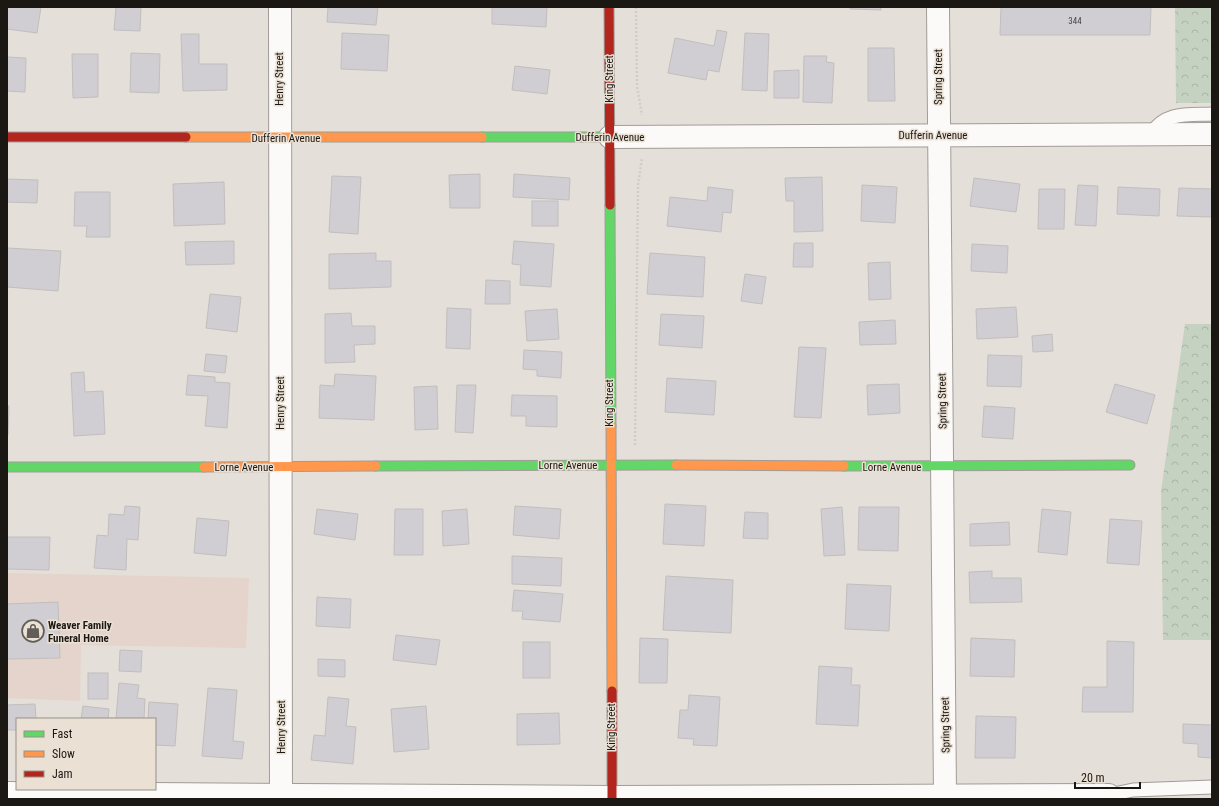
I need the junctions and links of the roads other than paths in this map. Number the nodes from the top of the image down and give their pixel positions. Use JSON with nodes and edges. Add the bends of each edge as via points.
{"nodes":[{"id":1,"x":280,"y":7,"type":"edge"},
{"id":2,"x":609,"y":7,"type":"edge"},
{"id":3,"x":938,"y":7,"type":"edge"},
{"id":4,"x":1212,"y":114,"type":"edge"},
{"id":5,"x":1151,"y":134,"type":"junction"},
{"id":6,"x":1212,"y":134,"type":"edge"},
{"id":7,"x":939,"y":136,"type":"junction"},
{"id":8,"x":7,"y":137,"type":"edge"},
{"id":9,"x":610,"y":137,"type":"junction"},
{"id":10,"x":279,"y":138,"type":"junction"},
{"id":11,"x":609,"y":465,"type":"junction"},
{"id":12,"x":1130,"y":465,"type":"dead end"},
{"id":13,"x":7,"y":467,"type":"edge"},
{"id":14,"x":280,"y":467,"type":"junction"},
{"id":15,"x":942,"y":467,"type":"junction"},
{"id":16,"x":1212,"y":787,"type":"edge"},
{"id":17,"x":7,"y":793,"type":"edge"},
{"id":18,"x":945,"y":795,"type":"junction"},
{"id":19,"x":1112,"y":797,"type":"edge"},
{"id":20,"x":281,"y":798,"type":"edge"},
{"id":21,"x":612,"y":798,"type":"edge"}],
"edges":[{"from":1,"to":10,"type":"street","name":"Henry Street"},
{"from":2,"to":9,"type":"street","name":"King Street"},
{"from":3,"to":7,"type":"street","name":"Spring Street"},
{"from":4,"to":5,"type":"lane","via":[[1172,116],[1161,121]]},
{"from":5,"to":6,"type":"street","name":"Dufferin Avenue"},
{"from":5,"to":7,"type":"street","name":"Dufferin Avenue"},
{"from":7,"to":9,"type":"street","name":"Dufferin Avenue"},
{"from":7,"to":15,"type":"street","name":"Spring Street"},
{"from":8,"to":10,"type":"street","name":"Dufferin Avenue"},
{"from":9,"to":10,"type":"street","name":"Dufferin Avenue"},
{"from":9,"to":11,"type":"street","name":"King Street"},
{"from":10,"to":14,"type":"street","name":"Henry Street"},
{"from":11,"to":14,"type":"street","name":"Lorne Avenue"},
{"from":11,"to":15,"type":"street","name":"Lorne Avenue"},
{"from":11,"to":21,"type":"street","name":"King Street"},
{"from":12,"to":15,"type":"street","name":"Lorne Avenue"},
{"from":13,"to":14,"type":"street","name":"Lorne Avenue"},
{"from":14,"to":20,"type":"street","name":"Henry Street"},
{"from":15,"to":18,"type":"street","name":"Spring Street"},
{"from":16,"to":19,"type":"lane","via":[[1133,790]]},
{"from":17,"to":20,"type":"street"},
{"from":18,"to":19,"type":"street"},
{"from":18,"to":21,"type":"street"},
{"from":20,"to":21,"type":"street"}]}
